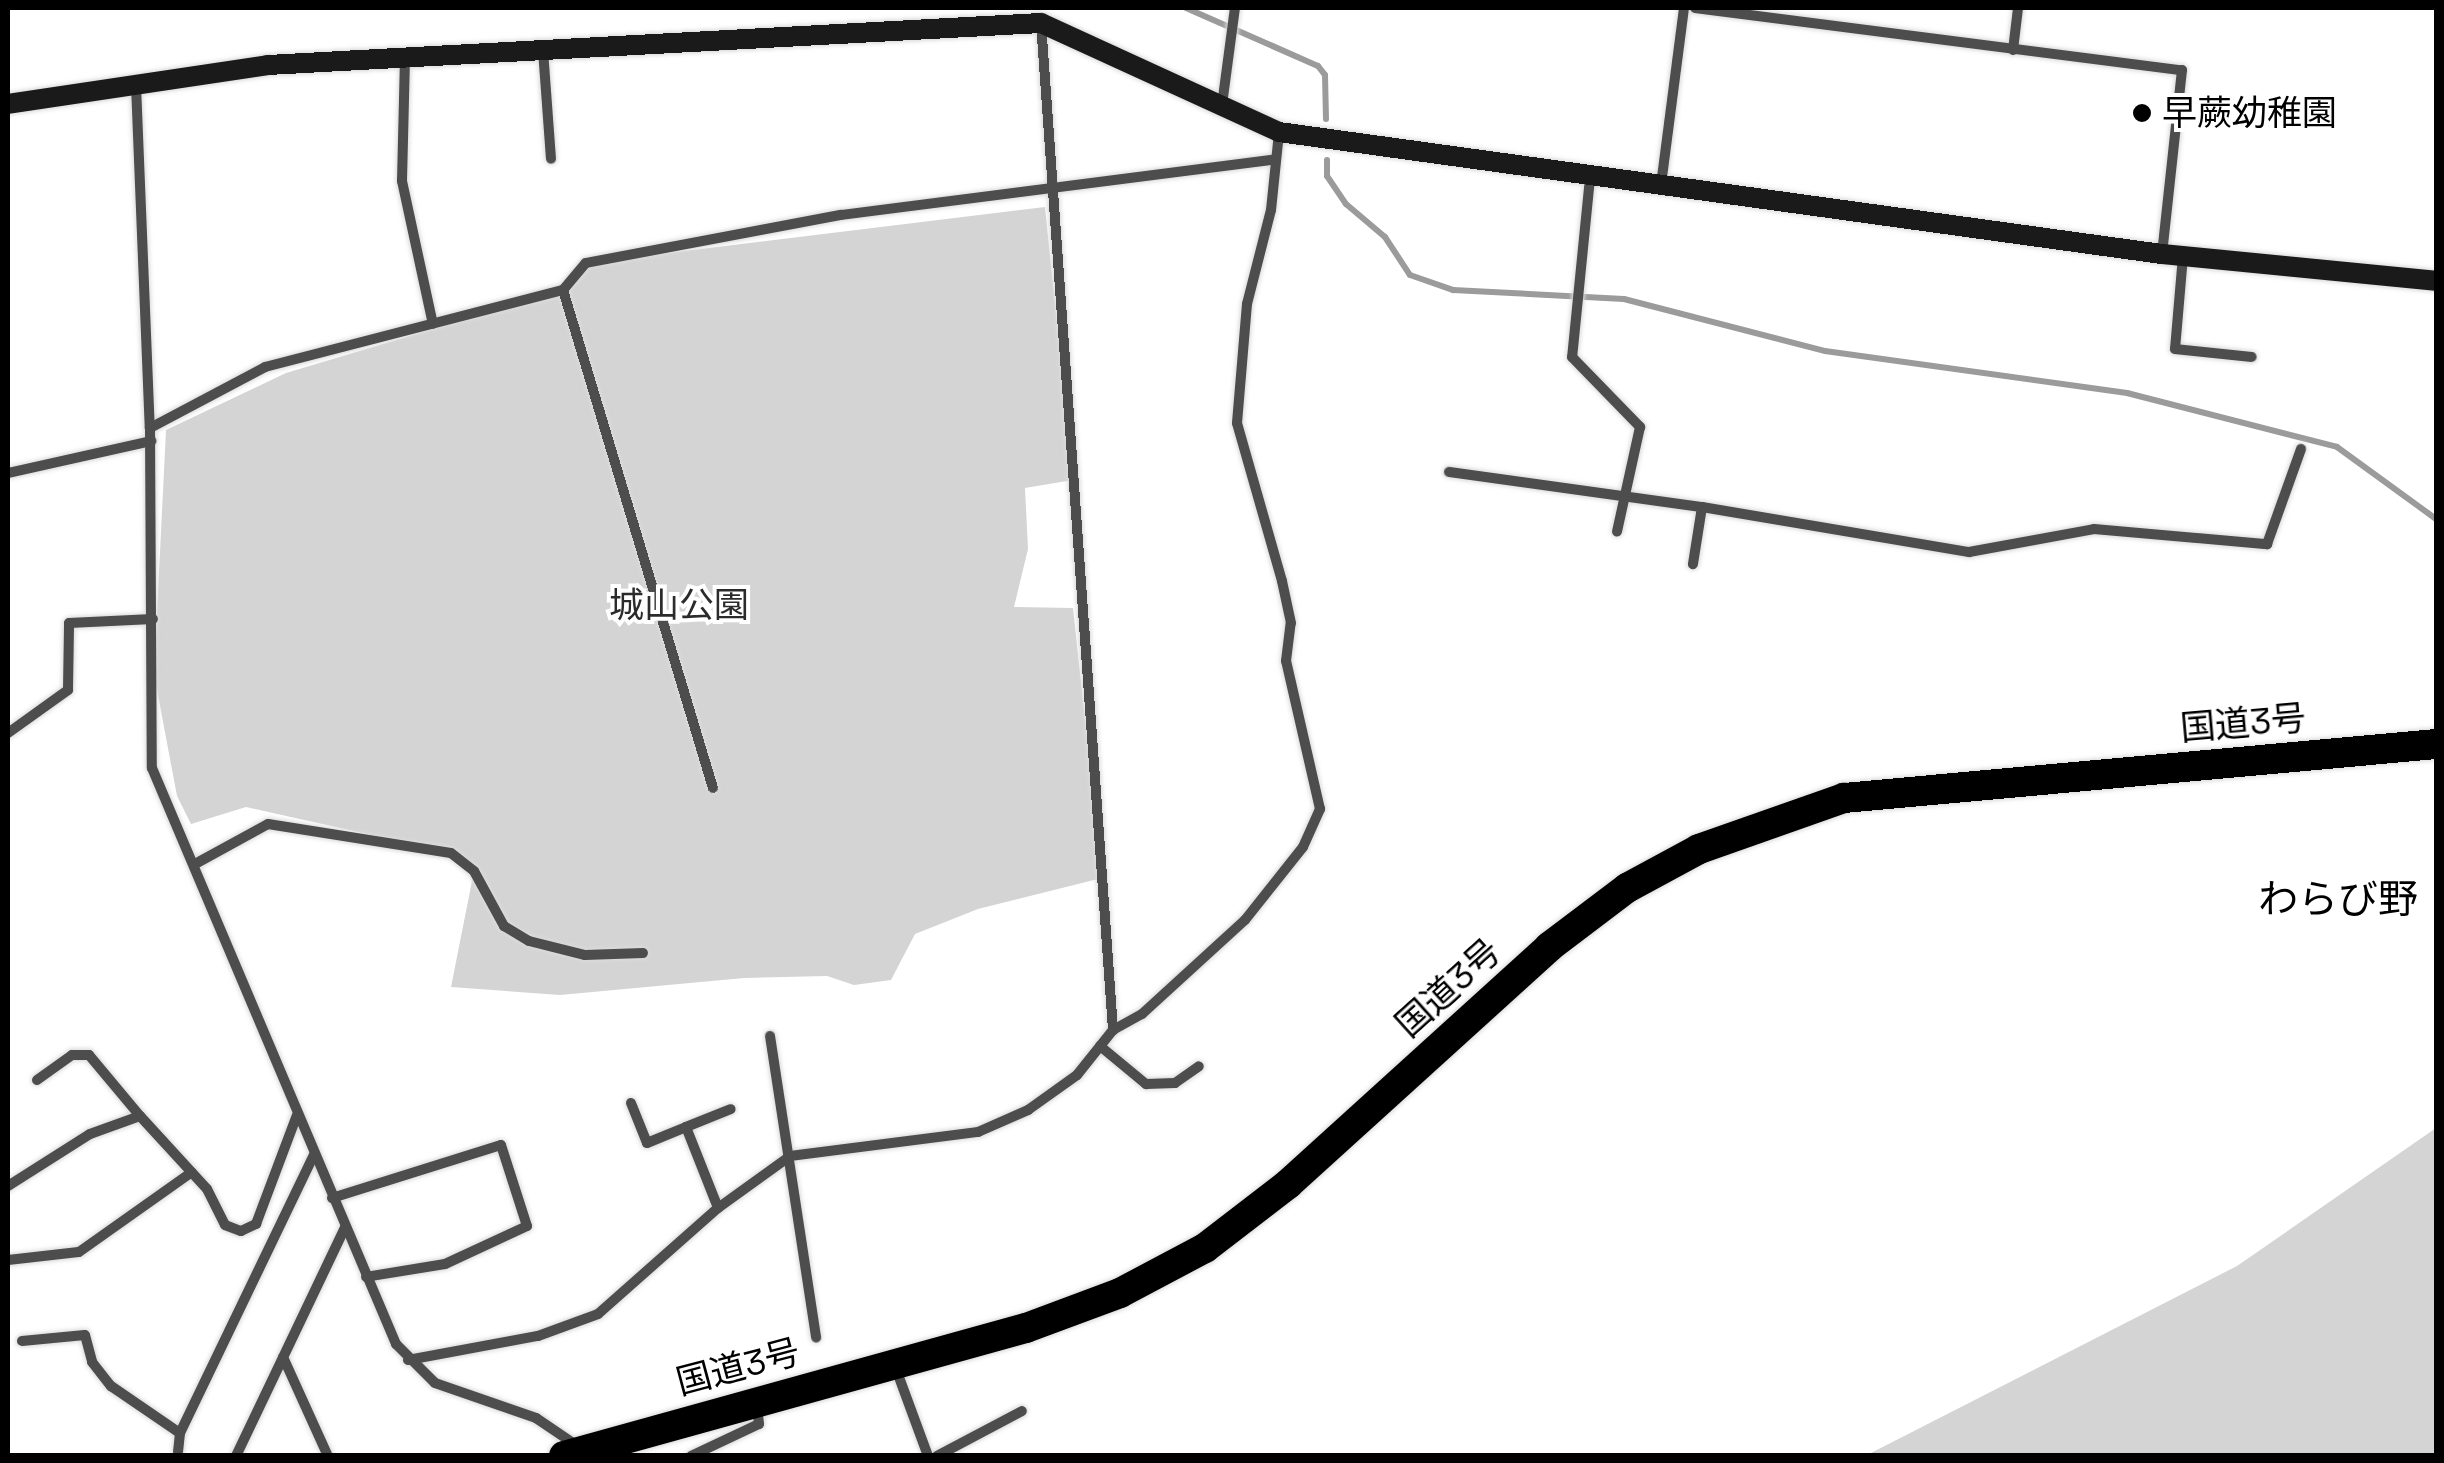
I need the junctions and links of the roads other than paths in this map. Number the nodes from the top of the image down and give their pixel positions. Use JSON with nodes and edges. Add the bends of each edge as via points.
{"nodes":[{"id":1,"x":1235,"y":8,"type":"edge"},
{"id":2,"x":1684,"y":8,"type":"edge"},
{"id":3,"x":1695,"y":8,"type":"edge"},
{"id":4,"x":1702,"y":8,"type":"edge"},
{"id":5,"x":2018,"y":8,"type":"edge"},
{"id":6,"x":1043,"y":15,"type":"edge"},
{"id":7,"x":543,"y":50,"type":"junction"},
{"id":8,"x":2013,"y":50,"type":"junction"},
{"id":9,"x":405,"y":58,"type":"junction"},
{"id":10,"x":136,"y":81,"type":"junction"},
{"id":11,"x":8,"y":104,"type":"edge"},
{"id":12,"x":1222,"y":106,"type":"junction"},
{"id":13,"x":1279,"y":132,"type":"junction"},
{"id":14,"x":550,"y":159,"type":"dead end"},
{"id":15,"x":1271,"y":160,"type":"junction"},
{"id":16,"x":1590,"y":178,"type":"junction"},
{"id":17,"x":1049,"y":186,"type":"junction"},
{"id":18,"x":1660,"y":189,"type":"junction"},
{"id":19,"x":2172,"y":255,"type":"junction"},
{"id":20,"x":2436,"y":281,"type":"edge"},
{"id":21,"x":563,"y":290,"type":"junction"},
{"id":22,"x":432,"y":324,"type":"junction"},
{"id":23,"x":2252,"y":358,"type":"dead end"},
{"id":24,"x":150,"y":428,"type":"junction"},
{"id":25,"x":151,"y":441,"type":"junction"},
{"id":26,"x":2301,"y":449,"type":"dead end"},
{"id":27,"x":1448,"y":472,"type":"dead end"},
{"id":28,"x":8,"y":473,"type":"edge"},
{"id":29,"x":1624,"y":499,"type":"junction"},
{"id":30,"x":1702,"y":507,"type":"junction"},
{"id":31,"x":1617,"y":532,"type":"dead end"},
{"id":32,"x":1693,"y":564,"type":"dead end"},
{"id":33,"x":153,"y":619,"type":"junction"},
{"id":34,"x":8,"y":733,"type":"edge"},
{"id":35,"x":2436,"y":744,"type":"edge"},
{"id":36,"x":713,"y":788,"type":"dead end"},
{"id":37,"x":195,"y":864,"type":"junction"},
{"id":38,"x":644,"y":953,"type":"dead end"},
{"id":39,"x":1113,"y":1030,"type":"junction"},
{"id":40,"x":770,"y":1036,"type":"dead end"},
{"id":41,"x":1100,"y":1046,"type":"junction"},
{"id":42,"x":1199,"y":1066,"type":"dead end"},
{"id":43,"x":36,"y":1080,"type":"dead end"},
{"id":44,"x":632,"y":1104,"type":"dead end"},
{"id":45,"x":731,"y":1109,"type":"dead end"},
{"id":46,"x":140,"y":1116,"type":"junction"},
{"id":47,"x":297,"y":1116,"type":"junction"},
{"id":48,"x":686,"y":1127,"type":"junction"},
{"id":49,"x":314,"y":1154,"type":"junction"},
{"id":50,"x":790,"y":1156,"type":"junction"},
{"id":51,"x":192,"y":1172,"type":"junction"},
{"id":52,"x":8,"y":1186,"type":"edge"},
{"id":53,"x":332,"y":1198,"type":"junction"},
{"id":54,"x":718,"y":1208,"type":"junction"},
{"id":55,"x":345,"y":1226,"type":"junction"},
{"id":56,"x":8,"y":1260,"type":"edge"},
{"id":57,"x":366,"y":1277,"type":"junction"},
{"id":58,"x":816,"y":1338,"type":"dead end"},
{"id":59,"x":22,"y":1342,"type":"dead end"},
{"id":60,"x":283,"y":1357,"type":"junction"},
{"id":61,"x":408,"y":1360,"type":"junction"},
{"id":62,"x":894,"y":1363,"type":"junction"},
{"id":63,"x":756,"y":1400,"type":"junction"},
{"id":64,"x":1022,"y":1410,"type":"dead end"},
{"id":65,"x":180,"y":1433,"type":"junction"},
{"id":66,"x":572,"y":1452,"type":"edge"},
{"id":67,"x":180,"y":1454,"type":"edge"},
{"id":68,"x":236,"y":1456,"type":"edge"},
{"id":69,"x":328,"y":1456,"type":"edge"},
{"id":70,"x":691,"y":1456,"type":"edge"},
{"id":71,"x":928,"y":1456,"type":"edge"},
{"id":72,"x":937,"y":1456,"type":"edge"}],
"edges":[{"from":1,"to":12,"type":"street"},
{"from":2,"to":18,"type":"street"},
{"from":3,"to":4,"type":"street"},
{"from":4,"to":8,"type":"street"},
{"from":5,"to":8,"type":"street"},
{"from":6,"to":7,"type":"street"},
{"from":6,"to":12,"type":"street"},
{"from":6,"to":17,"type":"street"},
{"from":7,"to":9,"type":"street"},
{"from":7,"to":14,"type":"street"},
{"from":8,"to":19,"type":"street","via":[[2182,70]]},
{"from":9,"to":10,"type":"street"},
{"from":9,"to":22,"type":"street","via":[[402,181]]},
{"from":10,"to":11,"type":"street"},
{"from":10,"to":24,"type":"street"},
{"from":12,"to":13,"type":"street"},
{"from":13,"to":15,"type":"street"},
{"from":13,"to":16,"type":"street"},
{"from":15,"to":17,"type":"street"},
{"from":15,"to":39,"type":"street","via":[[1271,210],[1241,347],[1238,423],[1291,623],[1286,660],[1320,808],[1318,826],[1245,920],[1142,1014]]},
{"from":16,"to":18,"type":"street"},
{"from":16,"to":29,"type":"street","via":[[1572,357],[1640,427]]},
{"from":17,"to":21,"type":"street","via":[[586,263]]},
{"from":17,"to":39,"type":"street"},
{"from":18,"to":19,"type":"street"},
{"from":19,"to":20,"type":"street"},
{"from":19,"to":23,"type":"street","via":[[2175,349]]},
{"from":21,"to":22,"type":"street"},
{"from":21,"to":36,"type":"street"},
{"from":22,"to":24,"type":"street","via":[[266,367]]},
{"from":24,"to":25,"type":"street"},
{"from":25,"to":28,"type":"street"},
{"from":25,"to":33,"type":"street"},
{"from":26,"to":30,"type":"street","via":[[2267,544],[2094,529],[1969,552]]},
{"from":27,"to":29,"type":"street"},
{"from":29,"to":30,"type":"street"},
{"from":29,"to":31,"type":"street"},
{"from":30,"to":32,"type":"street"},
{"from":33,"to":34,"type":"street","via":[[69,623],[68,690]]},
{"from":33,"to":37,"type":"street","via":[[152,768]]},
{"from":35,"to":62,"type":"highway","name":"国道3号","via":[[1844,798],[1699,848],[1627,888],[1548,946],[1288,1184],[1205,1248],[1042,1322]]},
{"from":37,"to":38,"type":"street","via":[[268,824],[452,853],[474,870],[504,926],[529,941],[585,954]]},
{"from":37,"to":47,"type":"street"},
{"from":39,"to":41,"type":"street"},
{"from":40,"to":50,"type":"street"},
{"from":41,"to":42,"type":"street","via":[[1146,1084],[1175,1083]]},
{"from":41,"to":50,"type":"street","via":[[1077,1075],[1028,1110],[978,1132]]},
{"from":43,"to":46,"type":"street","via":[[72,1055],[89,1055]]},
{"from":44,"to":48,"type":"street","via":[[647,1143]]},
{"from":45,"to":48,"type":"street"},
{"from":46,"to":51,"type":"street"},
{"from":46,"to":52,"type":"street","via":[[90,1134]]},
{"from":47,"to":49,"type":"street"},
{"from":47,"to":51,"type":"street","via":[[256,1224],[241,1231],[225,1225]]},
{"from":48,"to":54,"type":"street"},
{"from":49,"to":53,"type":"street"},
{"from":49,"to":65,"type":"street"},
{"from":50,"to":54,"type":"street"},
{"from":50,"to":58,"type":"street"},
{"from":51,"to":56,"type":"street","via":[[79,1252]]},
{"from":53,"to":55,"type":"street"},
{"from":53,"to":57,"type":"street","via":[[501,1145],[527,1226],[444,1264]]},
{"from":54,"to":61,"type":"street","via":[[598,1314],[538,1336]]},
{"from":55,"to":57,"type":"street"},
{"from":55,"to":60,"type":"street"},
{"from":57,"to":61,"type":"street"},
{"from":59,"to":65,"type":"street","via":[[85,1335],[92,1362],[111,1386]]},
{"from":60,"to":68,"type":"street"},
{"from":60,"to":69,"type":"street"},
{"from":61,"to":66,"type":"street","via":[[435,1383],[536,1418]]},
{"from":62,"to":63,"type":"highway","name":"国道3号"},
{"from":62,"to":71,"type":"street"},
{"from":63,"to":66,"type":"highway","name":"国道3号"},
{"from":63,"to":70,"type":"street","via":[[759,1424]]},
{"from":64,"to":72,"type":"street"},
{"from":65,"to":67,"type":"street"}]}
